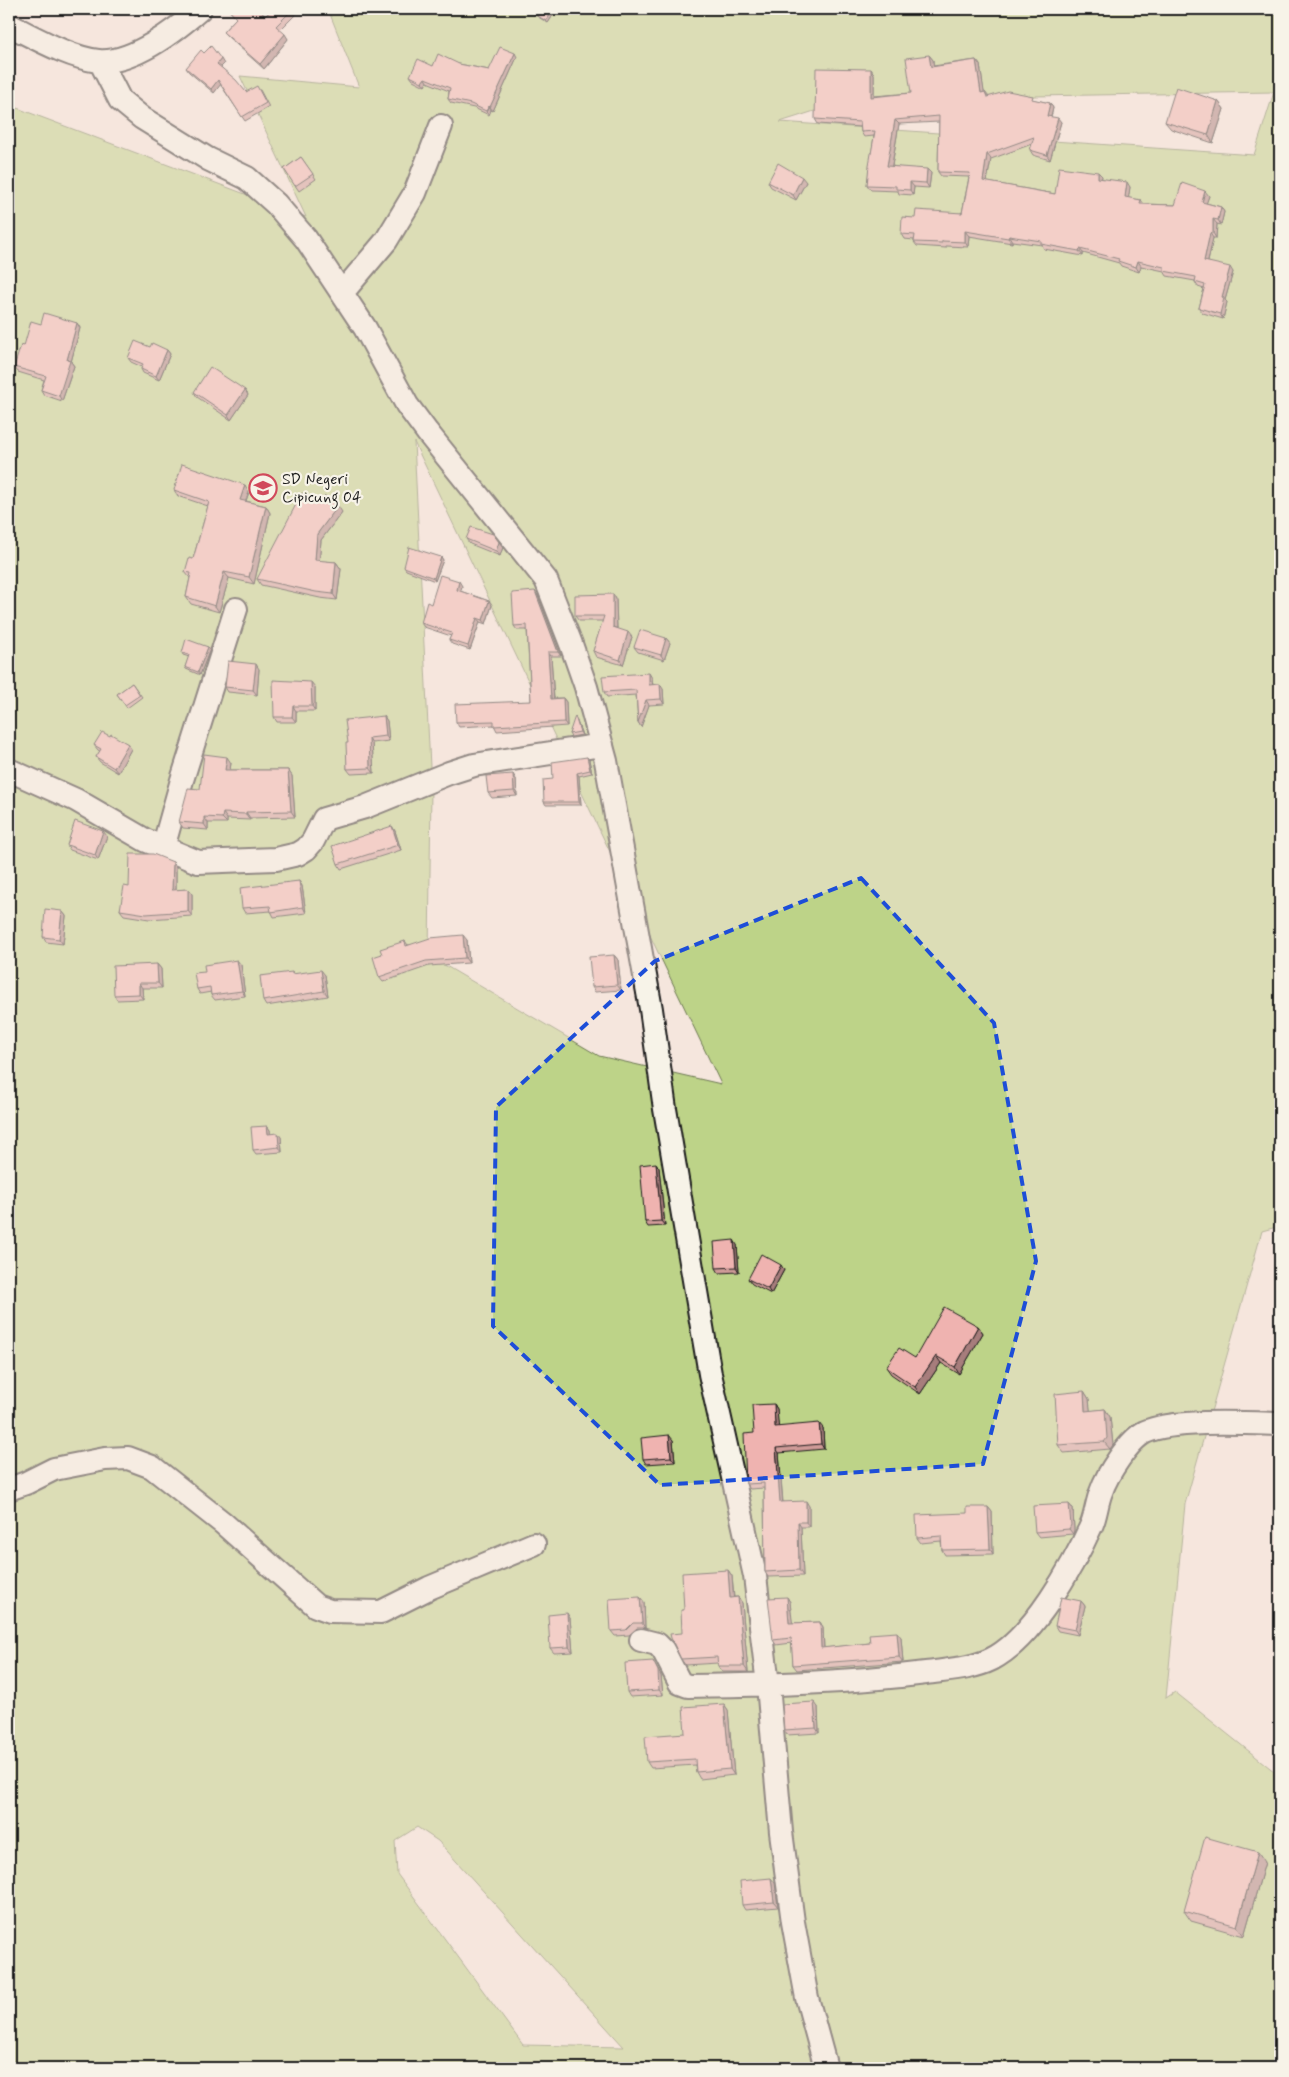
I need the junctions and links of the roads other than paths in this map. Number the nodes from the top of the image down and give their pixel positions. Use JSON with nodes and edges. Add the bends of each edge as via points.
{"nodes":[{"id":1,"x":200,"y":9,"type":"edge"},
{"id":2,"x":9,"y":24,"type":"edge"},
{"id":3,"x":100,"y":61,"type":"junction"},
{"id":4,"x":441,"y":126,"type":"dead end"},
{"id":5,"x":342,"y":293,"type":"junction"},
{"id":6,"x":236,"y":609,"type":"dead end"},
{"id":7,"x":602,"y":745,"type":"junction"},
{"id":8,"x":9,"y":770,"type":"edge"},
{"id":9,"x":164,"y":848,"type":"junction"},
{"id":10,"x":1280,"y":1424,"type":"edge"},
{"id":11,"x":9,"y":1488,"type":"edge"},
{"id":12,"x":534,"y":1544,"type":"dead end"},
{"id":13,"x":641,"y":1640,"type":"dead end"},
{"id":14,"x":768,"y":1685,"type":"junction"},
{"id":15,"x":826,"y":2068,"type":"edge"}],
"edges":[{"from":1,"to":3,"type":"street","via":[[156,43],[119,58]]},
{"from":2,"to":3,"type":"street","via":[[56,47]]},
{"from":3,"to":5,"type":"street","via":[[120,100],[127,106],[208,159],[247,178],[276,204],[306,239]]},
{"from":4,"to":5,"type":"street","via":[[415,193],[386,241]]},
{"from":5,"to":7,"type":"street","via":[[427,432],[546,580],[586,687]]},
{"from":6,"to":9,"type":"street"},
{"from":7,"to":9,"type":"street","via":[[474,765],[449,773],[324,820],[313,841],[298,854],[276,859],[198,862]]},
{"from":7,"to":14,"type":"street","via":[[650,1000],[710,1374],[755,1576]]},
{"from":8,"to":9,"type":"street","via":[[76,800]]},
{"from":10,"to":14,"type":"street","via":[[1174,1425],[1144,1432],[1113,1468],[1101,1490],[1076,1556],[1045,1606],[1027,1630],[991,1659],[958,1668],[900,1676]]},
{"from":11,"to":12,"type":"street","via":[[54,1469],[105,1459],[128,1458],[152,1466],[223,1523],[316,1606],[330,1611],[381,1612]]},
{"from":13,"to":14,"type":"street","via":[[657,1644],[680,1683],[688,1686]]},
{"from":14,"to":15,"type":"street","via":[[793,1922],[807,1998]]}]}
